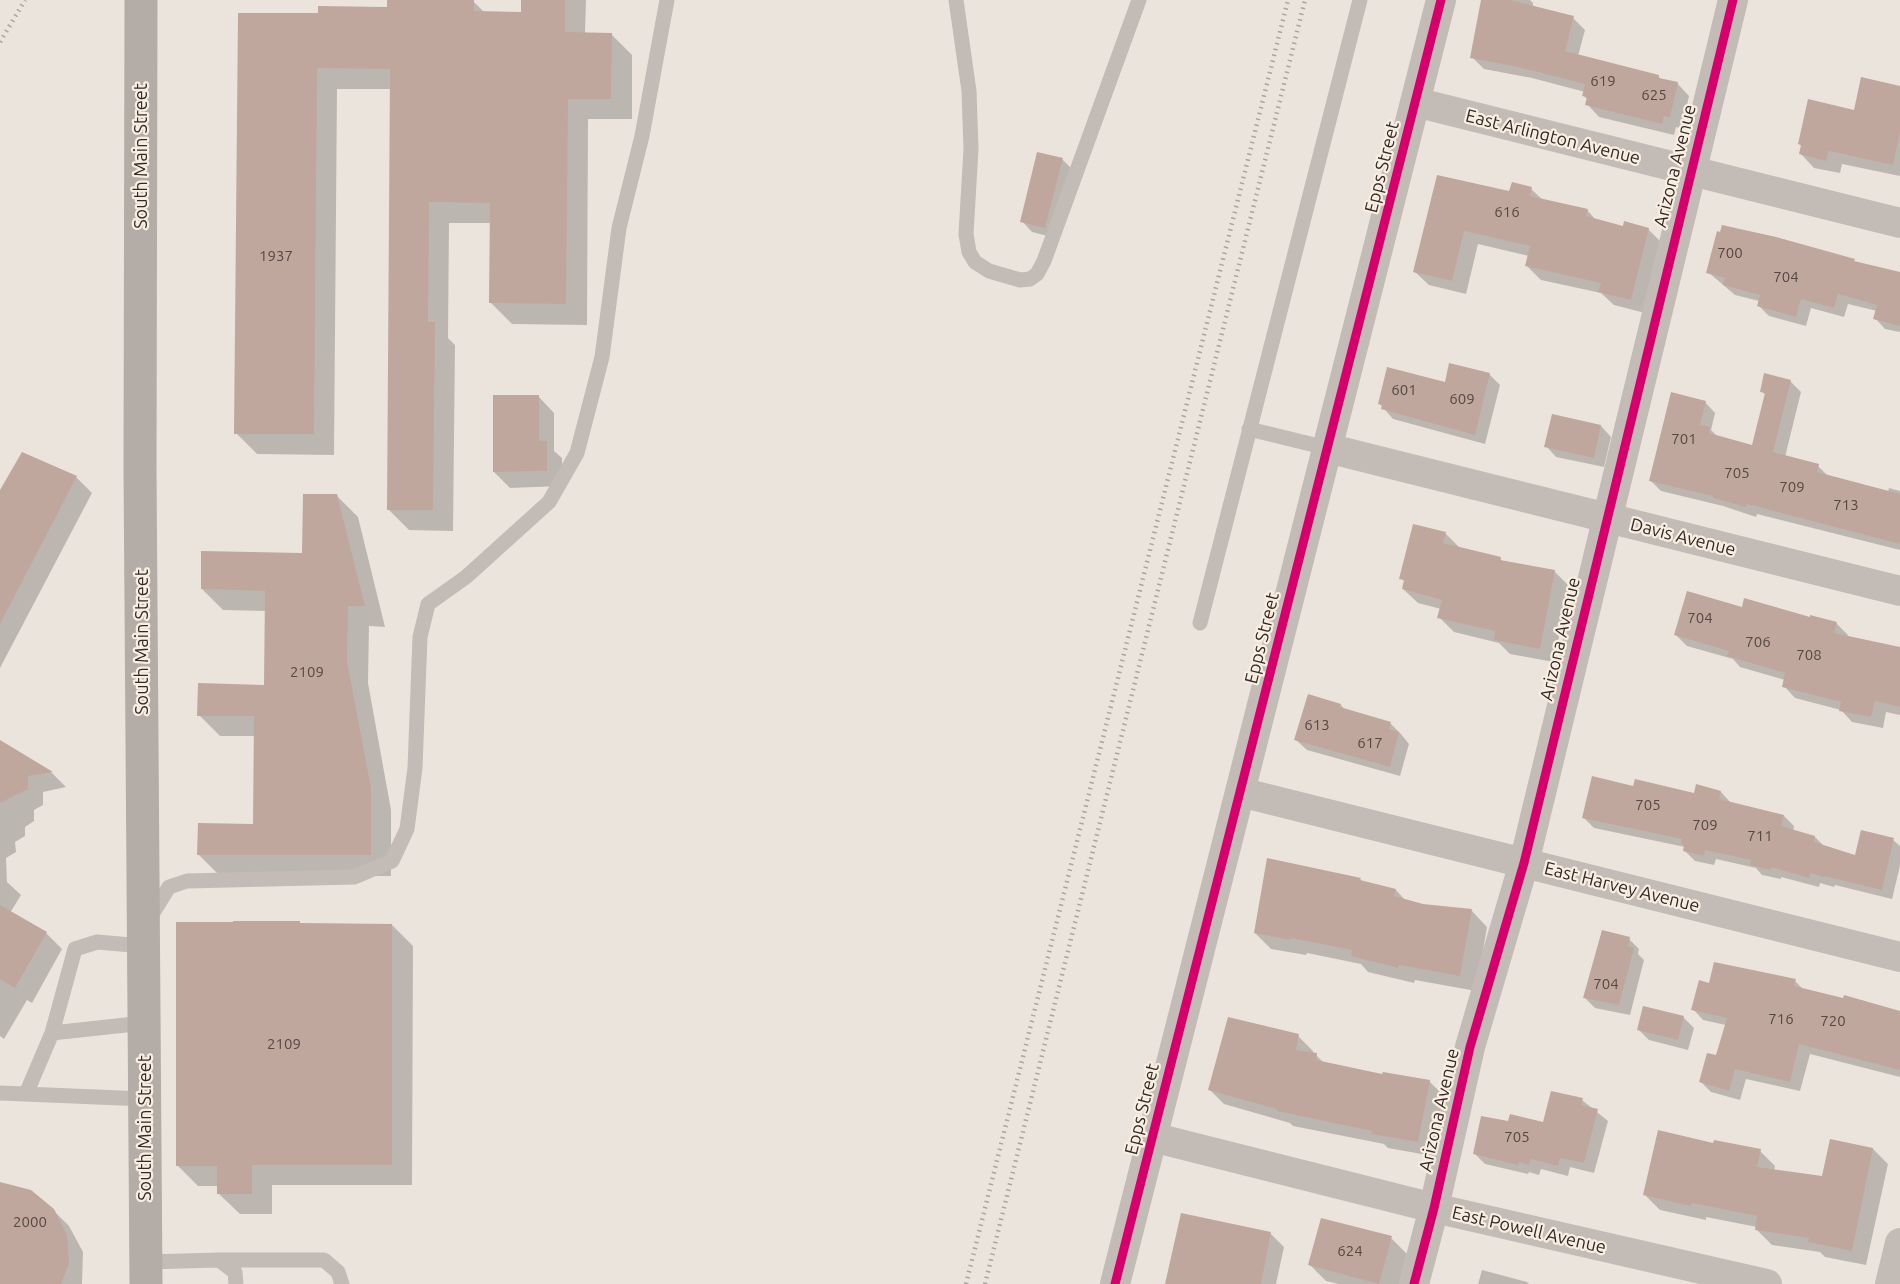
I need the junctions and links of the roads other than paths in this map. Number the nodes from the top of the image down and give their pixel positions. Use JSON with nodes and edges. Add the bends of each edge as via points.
{"nodes":[{"id":1,"x":141,"y":0,"type":"edge"},
{"id":2,"x":667,"y":0,"type":"edge"},
{"id":3,"x":956,"y":0,"type":"edge"},
{"id":4,"x":1139,"y":0,"type":"edge"},
{"id":5,"x":1360,"y":0,"type":"edge"},
{"id":6,"x":1441,"y":0,"type":"edge"},
{"id":7,"x":1733,"y":0,"type":"edge"},
{"id":8,"x":1415,"y":102,"type":"junction"},
{"id":9,"x":1690,"y":171,"type":"junction"},
{"id":10,"x":1900,"y":224,"type":"edge"},
{"id":11,"x":1249,"y":429,"type":"junction"},
{"id":12,"x":1327,"y":448,"type":"junction"},
{"id":13,"x":1606,"y":518,"type":"junction"},
{"id":14,"x":1900,"y":591,"type":"edge"},
{"id":15,"x":1200,"y":623,"type":"dead end"},
{"id":16,"x":1240,"y":792,"type":"junction"},
{"id":17,"x":1524,"y":863,"type":"junction"},
{"id":18,"x":144,"y":937,"type":"junction"},
{"id":19,"x":1900,"y":957,"type":"edge"},
{"id":20,"x":144,"y":1023,"type":"junction"},
{"id":21,"x":52,"y":1033,"type":"junction"},
{"id":22,"x":0,"y":1093,"type":"edge"},
{"id":23,"x":26,"y":1094,"type":"junction"},
{"id":24,"x":145,"y":1099,"type":"junction"},
{"id":25,"x":1152,"y":1137,"type":"junction"},
{"id":26,"x":1434,"y":1208,"type":"junction"},
{"id":27,"x":1900,"y":1243,"type":"edge"},
{"id":28,"x":219,"y":1260,"type":"junction"},
{"id":29,"x":146,"y":1273,"type":"edge"},
{"id":30,"x":236,"y":1284,"type":"edge"},
{"id":31,"x":342,"y":1284,"type":"edge"},
{"id":32,"x":1115,"y":1284,"type":"edge"},
{"id":33,"x":1414,"y":1284,"type":"edge"},
{"id":34,"x":1767,"y":1284,"type":"edge"},
{"id":35,"x":1890,"y":1284,"type":"edge"}],
"edges":[{"from":1,"to":18,"type":"street","name":"South Main Street"},
{"from":2,"to":18,"type":"lane","via":[[642,136],[619,228],[602,357],[577,453],[549,502],[466,577],[428,604],[420,637],[415,768],[407,829],[392,861],[354,877],[186,881],[169,887]]},
{"from":3,"to":4,"type":"lane","via":[[969,91],[969,252],[975,262],[989,271],[1020,280],[1037,274],[1044,261]]},
{"from":5,"to":11,"type":"lane"},
{"from":6,"to":8,"type":"street","name":"Epps Street"},
{"from":7,"to":9,"type":"street","name":"Arizona Avenue"},
{"from":8,"to":9,"type":"street","name":"East Arlington Avenue"},
{"from":8,"to":12,"type":"street","name":"Epps Street"},
{"from":9,"to":10,"type":"street","name":"East Arlington Avenue"},
{"from":9,"to":13,"type":"street","name":"Arizona Avenue"},
{"from":11,"to":12,"type":"lane"},
{"from":11,"to":15,"type":"lane"},
{"from":12,"to":13,"type":"street","name":"Davis Avenue"},
{"from":12,"to":16,"type":"street","name":"Epps Street"},
{"from":13,"to":14,"type":"street","name":"Davis Avenue"},
{"from":13,"to":17,"type":"street","name":"Arizona Avenue"},
{"from":16,"to":17,"type":"street","name":"East Harvey Avenue"},
{"from":16,"to":25,"type":"street","name":"Epps Street"},
{"from":17,"to":19,"type":"street","name":"East Harvey Avenue"},
{"from":17,"to":26,"type":"street","name":"Arizona Avenue","via":[[1470,1047]]},
{"from":18,"to":20,"type":"street","name":"South Main Street"},
{"from":18,"to":21,"type":"lane","via":[[97,942],[75,950]]},
{"from":20,"to":21,"type":"lane"},
{"from":20,"to":24,"type":"street","name":"South Main Street"},
{"from":21,"to":23,"type":"lane"},
{"from":22,"to":23,"type":"lane"},
{"from":23,"to":24,"type":"lane"},
{"from":24,"to":29,"type":"street","name":"South Main Street"},
{"from":25,"to":26,"type":"street","name":"East Powell Avenue"},
{"from":25,"to":32,"type":"street","name":"Epps Street"},
{"from":26,"to":33,"type":"street","name":"Arizona Avenue"},
{"from":26,"to":34,"type":"street","name":"East Powell Avenue"},
{"from":27,"to":35,"type":"street"},
{"from":28,"to":29,"type":"lane"},
{"from":28,"to":30,"type":"lane","via":[[236,1272]]},
{"from":28,"to":31,"type":"lane","via":[[324,1260],[338,1272]]}]}
